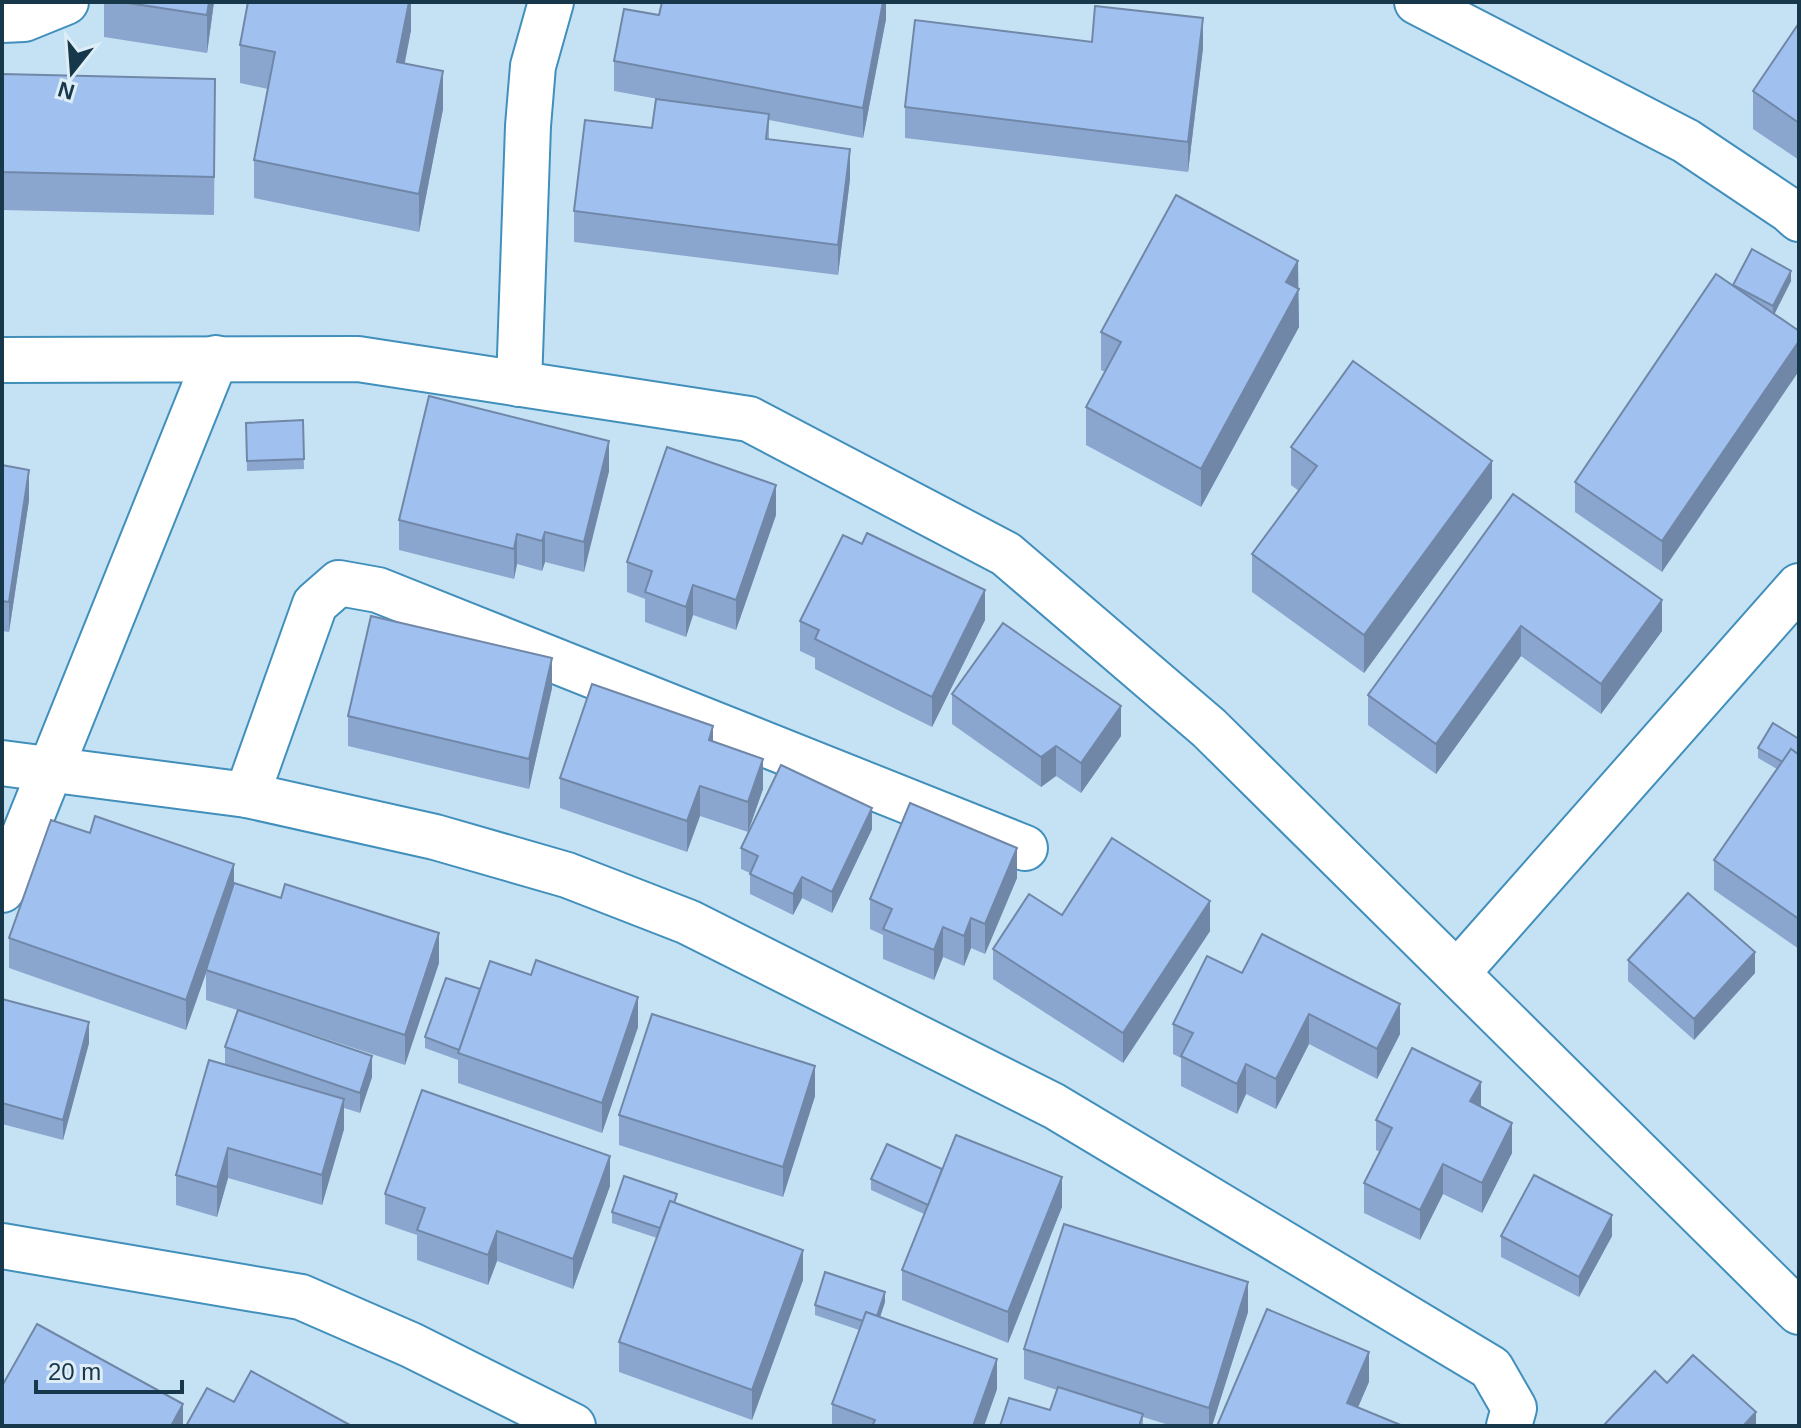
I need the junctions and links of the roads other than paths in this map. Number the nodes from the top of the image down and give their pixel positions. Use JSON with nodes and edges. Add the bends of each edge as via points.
{"nodes":[{"id":1,"x":66,"y":2,"type":"edge"},
{"id":2,"x":551,"y":2,"type":"edge"},
{"id":3,"x":1417,"y":2,"type":"edge"},
{"id":4,"x":2,"y":20,"type":"edge"},
{"id":5,"x":1799,"y":219,"type":"edge"},
{"id":6,"x":216,"y":358,"type":"junction"},
{"id":7,"x":2,"y":360,"type":"edge"},
{"id":8,"x":519,"y":384,"type":"junction"},
{"id":9,"x":1799,"y":586,"type":"edge"},
{"id":10,"x":2,"y":763,"type":"edge"},
{"id":11,"x":51,"y":769,"type":"junction"},
{"id":12,"x":247,"y":795,"type":"junction"},
{"id":13,"x":1025,"y":848,"type":"dead end"},
{"id":14,"x":2,"y":890,"type":"edge"},
{"id":15,"x":1457,"y":973,"type":"junction"},
{"id":16,"x":2,"y":1246,"type":"edge"},
{"id":17,"x":1799,"y":1312,"type":"edge"},
{"id":18,"x":573,"y":1426,"type":"edge"},
{"id":19,"x":1509,"y":1426,"type":"edge"}],
"edges":[{"from":1,"to":4,"type":"street","via":[[24,19]]},
{"from":2,"to":8,"type":"street","via":[[533,66]]},
{"from":3,"to":5,"type":"street","via":[[1686,141]]},
{"from":6,"to":7,"type":"street"},
{"from":6,"to":8,"type":"street","via":[[358,359]]},
{"from":6,"to":11,"type":"street"},
{"from":8,"to":15,"type":"street","via":[[749,419],[1006,554],[1209,728]]},
{"from":9,"to":15,"type":"street"},
{"from":10,"to":11,"type":"street"},
{"from":11,"to":12,"type":"street"},
{"from":11,"to":14,"type":"street"},
{"from":12,"to":13,"type":"street","via":[[315,604],[339,583],[378,590]]},
{"from":12,"to":19,"type":"street","via":[[435,837],[567,875],[688,922],[1054,1106],[1491,1368],[1514,1408]]},
{"from":15,"to":17,"type":"street"},
{"from":16,"to":18,"type":"street","via":[[301,1297]]}]}
